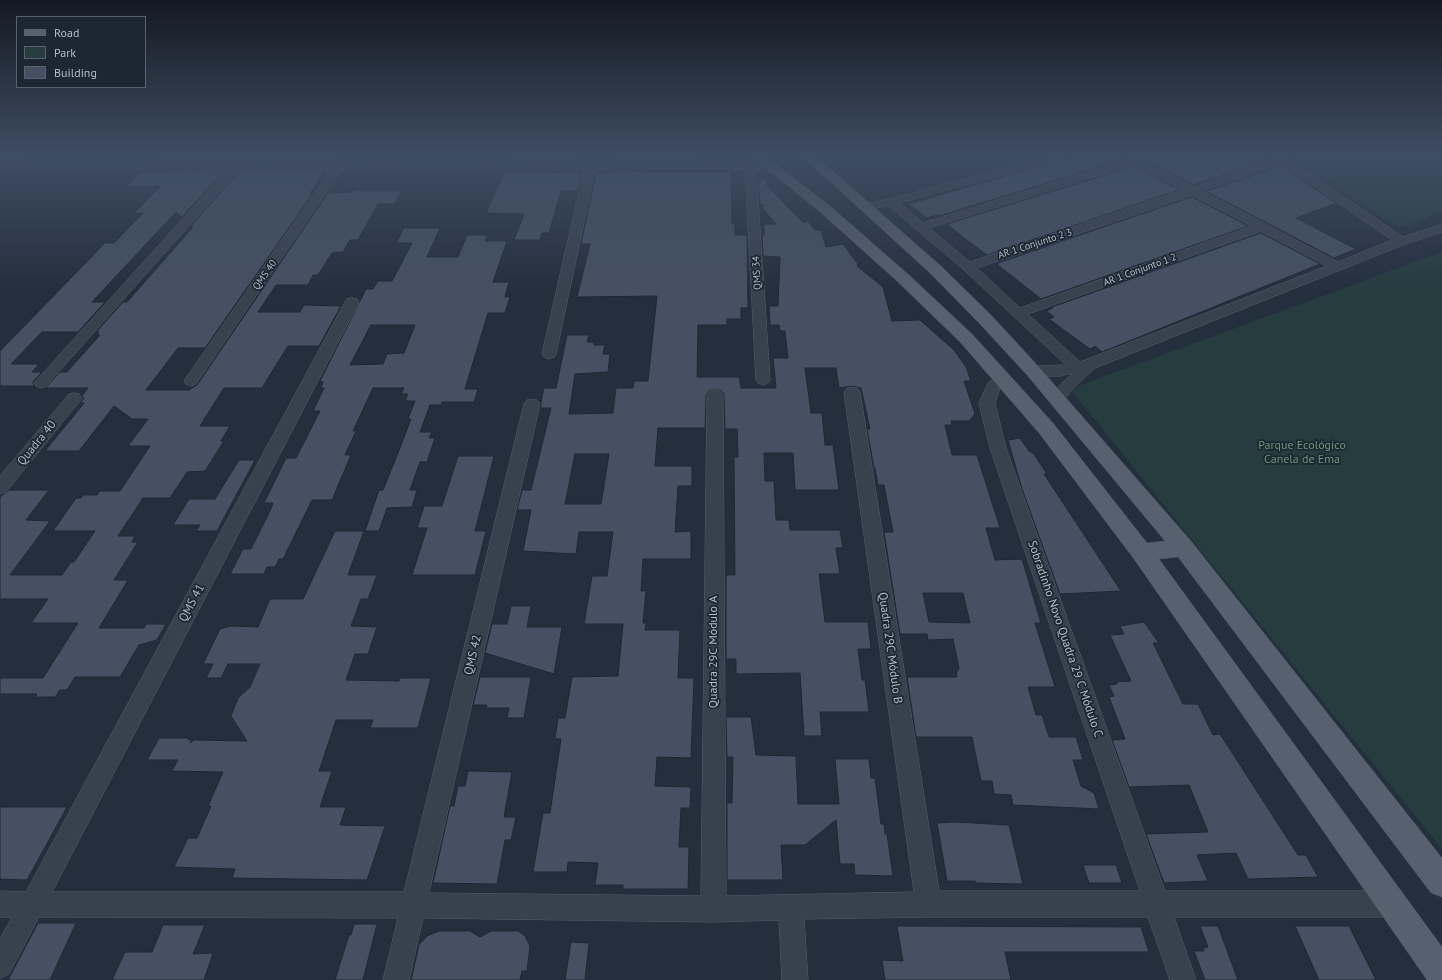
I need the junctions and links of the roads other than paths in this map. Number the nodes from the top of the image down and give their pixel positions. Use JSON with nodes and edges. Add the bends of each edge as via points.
{"nodes":[{"id":1,"x":205,"y":202,"type":"edge"},
{"id":2,"x":318,"y":202,"type":"edge"},
{"id":3,"x":582,"y":202,"type":"edge"},
{"id":4,"x":753,"y":202,"type":"edge"},
{"id":5,"x":829,"y":202,"type":"edge"},
{"id":6,"x":840,"y":202,"type":"edge"},
{"id":7,"x":891,"y":202,"type":"joint"},
{"id":8,"x":998,"y":202,"type":"edge"},
{"id":9,"x":1164,"y":202,"type":"edge"},
{"id":10,"x":1212,"y":202,"type":"edge"},
{"id":11,"x":1344,"y":202,"type":"edge"},
{"id":12,"x":847,"y":212,"type":"junction"},
{"id":13,"x":884,"y":223,"type":"junction"},
{"id":14,"x":921,"y":227,"type":"junction"},
{"id":15,"x":1261,"y":227,"type":"junction"},
{"id":16,"x":1438,"y":227,"type":"edge"},
{"id":17,"x":1401,"y":241,"type":"junction"},
{"id":18,"x":968,"y":267,"type":"junction"},
{"id":19,"x":1338,"y":267,"type":"junction"},
{"id":20,"x":352,"y":302,"type":"dead end"},
{"id":21,"x":1019,"y":314,"type":"junction"},
{"id":22,"x":548,"y":354,"type":"dead end"},
{"id":23,"x":1084,"y":369,"type":"junction"},
{"id":24,"x":1033,"y":371,"type":"junction"},
{"id":25,"x":1002,"y":379,"type":"junction"},
{"id":26,"x":763,"y":380,"type":"dead end"},
{"id":27,"x":191,"y":381,"type":"dead end"},
{"id":28,"x":41,"y":383,"type":"dead end"},
{"id":29,"x":852,"y":392,"type":"dead end"},
{"id":30,"x":715,"y":395,"type":"dead end"},
{"id":31,"x":74,"y":398,"type":"dead end"},
{"id":32,"x":1057,"y":399,"type":"junction"},
{"id":33,"x":532,"y":404,"type":"dead end"},
{"id":34,"x":0,"y":488,"type":"edge"},
{"id":35,"x":1183,"y":547,"type":"junction"},
{"id":36,"x":1142,"y":553,"type":"junction"},
{"id":37,"x":1442,"y":882,"type":"edge"},
{"id":38,"x":1156,"y":902,"type":"junction"},
{"id":39,"x":0,"y":904,"type":"edge"},
{"id":40,"x":928,"y":904,"type":"junction"},
{"id":41,"x":1391,"y":904,"type":"junction"},
{"id":42,"x":33,"y":905,"type":"junction"},
{"id":43,"x":414,"y":905,"type":"junction"},
{"id":44,"x":791,"y":906,"type":"junction"},
{"id":45,"x":713,"y":909,"type":"junction"},
{"id":46,"x":0,"y":965,"type":"edge"},
{"id":47,"x":1442,"y":974,"type":"edge"},
{"id":48,"x":396,"y":980,"type":"edge"},
{"id":49,"x":795,"y":980,"type":"edge"},
{"id":50,"x":1183,"y":980,"type":"edge"}],
"edges":[{"from":1,"to":28,"type":"street"},
{"from":2,"to":27,"type":"street","name":"QMS 40"},
{"from":3,"to":22,"type":"street"},
{"from":4,"to":26,"type":"street","name":"QMS 34"},
{"from":5,"to":12,"type":"main road"},
{"from":6,"to":12,"type":"main road"},
{"from":7,"to":12,"type":"street"},
{"from":7,"to":14,"type":"street"},
{"from":8,"to":14,"type":"street"},
{"from":9,"to":18,"type":"street","name":"AR 1 Conjunto 2 3"},
{"from":10,"to":15,"type":"street"},
{"from":11,"to":17,"type":"street"},
{"from":12,"to":13,"type":"main road"},
{"from":12,"to":13,"type":"main road","via":[[856,222]]},
{"from":12,"to":25,"type":"main road","via":[[903,278],[966,338]]},
{"from":13,"to":24,"type":"main road","via":[[941,276]]},
{"from":14,"to":18,"type":"street"},
{"from":15,"to":19,"type":"street"},
{"from":15,"to":21,"type":"street","name":"AR 1 Conjunto 1 2"},
{"from":16,"to":17,"type":"street"},
{"from":17,"to":19,"type":"street"},
{"from":18,"to":21,"type":"street"},
{"from":19,"to":23,"type":"street"},
{"from":20,"to":42,"type":"street","name":"QMS 41"},
{"from":21,"to":23,"type":"street"},
{"from":23,"to":24,"type":"street"},
{"from":23,"to":32,"type":"street"},
{"from":24,"to":32,"type":"main road"},
{"from":25,"to":36,"type":"main road","via":[[1046,428]]},
{"from":25,"to":38,"type":"street","name":"Sobradinho Novo Quadra 29 C Módulo C","via":[[993,386],[987,403],[998,448]]},
{"from":29,"to":40,"type":"street","name":"Quadra 29C Módulo B"},
{"from":30,"to":45,"type":"street","name":"Quadra 29C Módulo A"},
{"from":31,"to":34,"type":"street","name":"Quadra 40"},
{"from":32,"to":35,"type":"main road"},
{"from":33,"to":43,"type":"street","name":"QMS 42"},
{"from":35,"to":36,"type":"main road"},
{"from":35,"to":37,"type":"main road"},
{"from":36,"to":41,"type":"main road"},
{"from":38,"to":40,"type":"street"},
{"from":38,"to":41,"type":"street"},
{"from":38,"to":50,"type":"street","name":"Sobradinho Novo Quadra 29 C Módulo C"},
{"from":39,"to":42,"type":"street"},
{"from":40,"to":44,"type":"street"},
{"from":41,"to":47,"type":"main road"},
{"from":42,"to":43,"type":"street"},
{"from":42,"to":46,"type":"street","name":"QMS 41"},
{"from":43,"to":45,"type":"street"},
{"from":43,"to":48,"type":"street","name":"QMS 42"},
{"from":44,"to":45,"type":"street"},
{"from":44,"to":49,"type":"street"}]}
